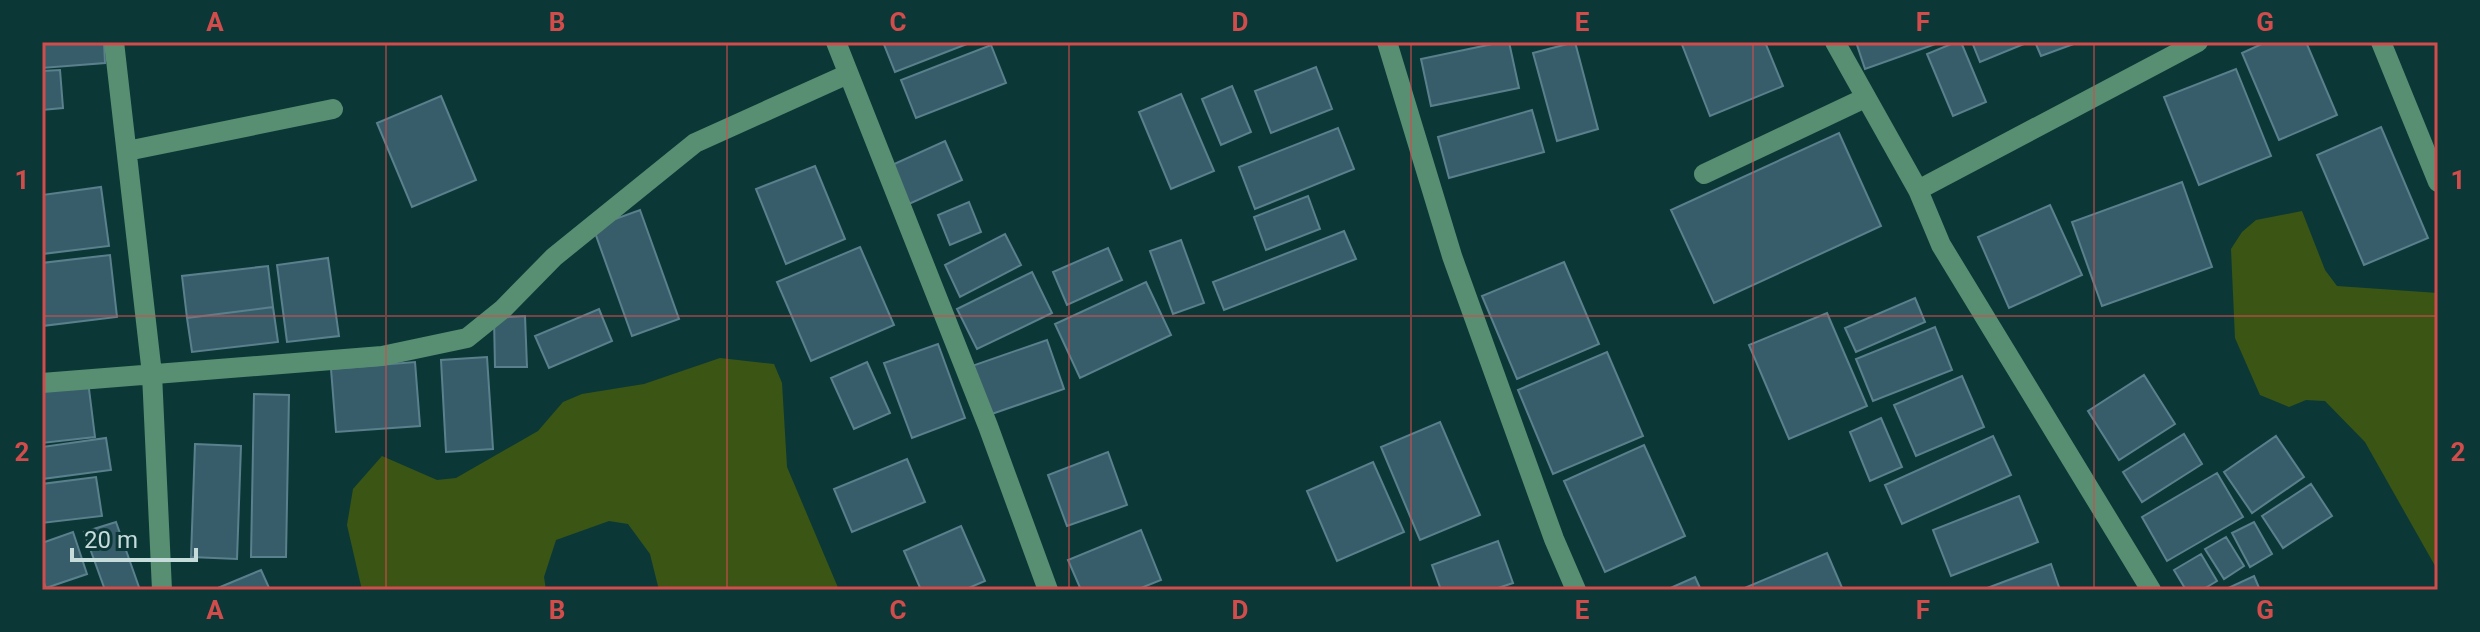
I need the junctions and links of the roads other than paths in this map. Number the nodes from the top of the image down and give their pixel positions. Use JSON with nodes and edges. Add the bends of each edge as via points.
{"nodes":[{"id":1,"x":114,"y":42,"type":"edge"},
{"id":2,"x":836,"y":42,"type":"edge"},
{"id":3,"x":1387,"y":42,"type":"edge"},
{"id":4,"x":1835,"y":42,"type":"edge"},
{"id":5,"x":2198,"y":42,"type":"edge"},
{"id":6,"x":2381,"y":42,"type":"edge"},
{"id":7,"x":848,"y":74,"type":"junction"},
{"id":8,"x":1865,"y":98,"type":"junction"},
{"id":9,"x":333,"y":109,"type":"dead end"},
{"id":10,"x":127,"y":151,"type":"junction"},
{"id":11,"x":1704,"y":174,"type":"dead end"},
{"id":12,"x":2438,"y":182,"type":"edge"},
{"id":13,"x":1918,"y":190,"type":"junction"},
{"id":14,"x":152,"y":374,"type":"junction"},
{"id":15,"x":42,"y":383,"type":"edge"},
{"id":16,"x":162,"y":590,"type":"edge"},
{"id":17,"x":1048,"y":590,"type":"edge"},
{"id":18,"x":1576,"y":590,"type":"edge"},
{"id":19,"x":2151,"y":590,"type":"edge"}],
"edges":[{"from":1,"to":10,"type":"street"},
{"from":2,"to":7,"type":"street"},
{"from":3,"to":18,"type":"street","via":[[1452,256]]},
{"from":4,"to":8,"type":"street"},
{"from":5,"to":13,"type":"street"},
{"from":6,"to":12,"type":"street"},
{"from":7,"to":14,"type":"street","via":[[695,143],[554,257],[467,338],[382,356]]},
{"from":7,"to":17,"type":"street"},
{"from":8,"to":11,"type":"street"},
{"from":8,"to":13,"type":"street"},
{"from":9,"to":10,"type":"street"},
{"from":10,"to":14,"type":"street"},
{"from":13,"to":19,"type":"street","via":[[1941,245]]},
{"from":14,"to":15,"type":"street"},
{"from":14,"to":16,"type":"street"}]}
